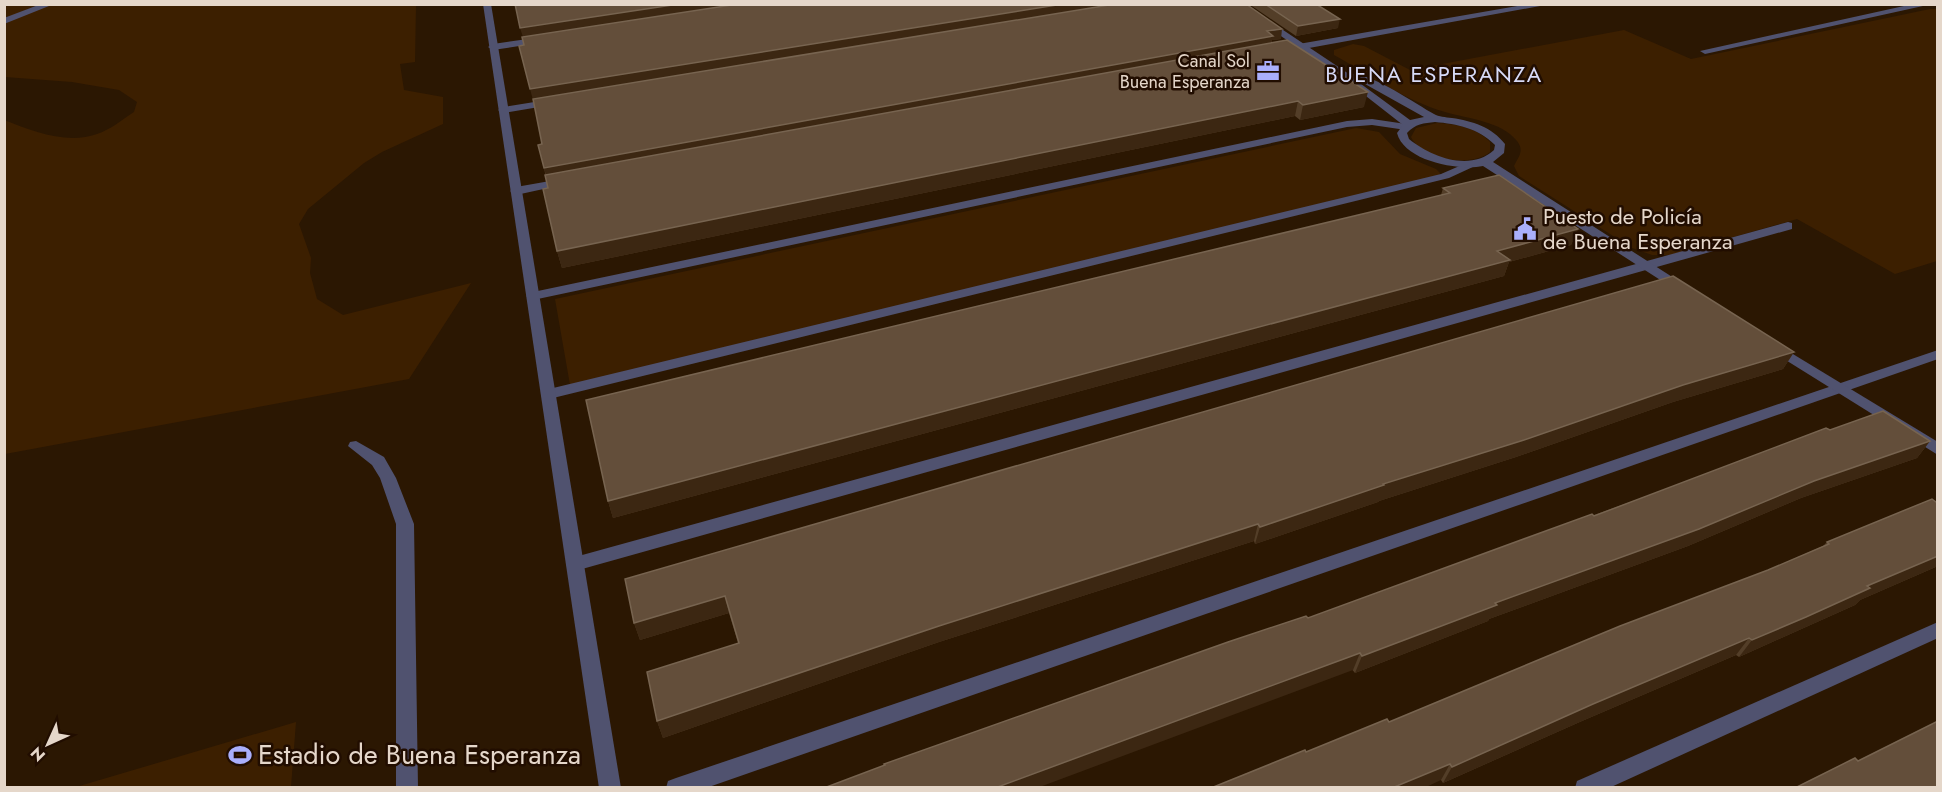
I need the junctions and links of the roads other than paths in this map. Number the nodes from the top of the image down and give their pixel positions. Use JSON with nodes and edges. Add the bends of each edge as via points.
{"nodes":[{"id":1,"x":50,"y":4,"type":"edge"},
{"id":2,"x":487,"y":4,"type":"edge"},
{"id":3,"x":1237,"y":4,"type":"edge"},
{"id":4,"x":1547,"y":4,"type":"edge"},
{"id":5,"x":1928,"y":4,"type":"edge"},
{"id":6,"x":4,"y":21,"type":"edge"},
{"id":7,"x":552,"y":39,"type":"edge"},
{"id":8,"x":1302,"y":46,"type":"junction"},
{"id":9,"x":494,"y":47,"type":"junction"},
{"id":10,"x":1281,"y":50,"type":"edge"},
{"id":11,"x":1705,"y":51,"type":"dead end"},
{"id":12,"x":1342,"y":73,"type":"junction"},
{"id":13,"x":562,"y":100,"type":"edge"},
{"id":14,"x":503,"y":110,"type":"junction"},
{"id":15,"x":1435,"y":119,"type":"junction"},
{"id":16,"x":1408,"y":126,"type":"junction"},
{"id":17,"x":1478,"y":163,"type":"junction"},
{"id":18,"x":574,"y":180,"type":"edge"},
{"id":19,"x":516,"y":190,"type":"junction"},
{"id":20,"x":1788,"y":226,"type":"dead end"},
{"id":21,"x":1647,"y":266,"type":"junction"},
{"id":22,"x":533,"y":296,"type":"junction"},
{"id":23,"x":1698,"y":298,"type":"edge"},
{"id":24,"x":1758,"y":336,"type":"edge"},
{"id":25,"x":1938,"y":354,"type":"edge"},
{"id":26,"x":1838,"y":387,"type":"junction"},
{"id":27,"x":549,"y":394,"type":"junction"},
{"id":28,"x":356,"y":446,"type":"dead end"},
{"id":29,"x":1938,"y":450,"type":"edge"},
{"id":30,"x":575,"y":564,"type":"junction"},
{"id":31,"x":1938,"y":629,"type":"edge"},
{"id":32,"x":407,"y":788,"type":"edge"},
{"id":33,"x":610,"y":788,"type":"edge"},
{"id":34,"x":676,"y":788,"type":"edge"},
{"id":35,"x":1585,"y":788,"type":"edge"}],
"edges":[{"from":1,"to":6,"type":"street"},
{"from":2,"to":9,"type":"street"},
{"from":3,"to":8,"type":"street"},
{"from":4,"to":8,"type":"street"},
{"from":5,"to":11,"type":"street"},
{"from":7,"to":9,"type":"street"},
{"from":8,"to":10,"type":"street"},
{"from":8,"to":12,"type":"street"},
{"from":9,"to":14,"type":"street"},
{"from":12,"to":15,"type":"street","via":[[1369,82]]},
{"from":12,"to":16,"type":"street"},
{"from":13,"to":14,"type":"street"},
{"from":14,"to":19,"type":"street"},
{"from":15,"to":16,"type":"street"},
{"from":15,"to":17,"type":"street","via":[[1468,124],[1494,136],[1500,144],[1496,158]]},
{"from":16,"to":17,"type":"street","via":[[1402,133],[1404,140],[1417,151],[1438,159]]},
{"from":16,"to":22,"type":"street","via":[[1347,124]]},
{"from":17,"to":21,"type":"street"},
{"from":17,"to":27,"type":"street","via":[[1434,179]]},
{"from":18,"to":19,"type":"street"},
{"from":19,"to":22,"type":"street"},
{"from":20,"to":21,"type":"street"},
{"from":21,"to":23,"type":"street"},
{"from":21,"to":30,"type":"street"},
{"from":22,"to":27,"type":"street"},
{"from":24,"to":26,"type":"street"},
{"from":25,"to":26,"type":"street"},
{"from":26,"to":29,"type":"street"},
{"from":26,"to":34,"type":"street"},
{"from":27,"to":30,"type":"street"},
{"from":28,"to":32,"type":"street","via":[[378,461],[405,524]]},
{"from":30,"to":33,"type":"street"},
{"from":31,"to":35,"type":"street"}]}
